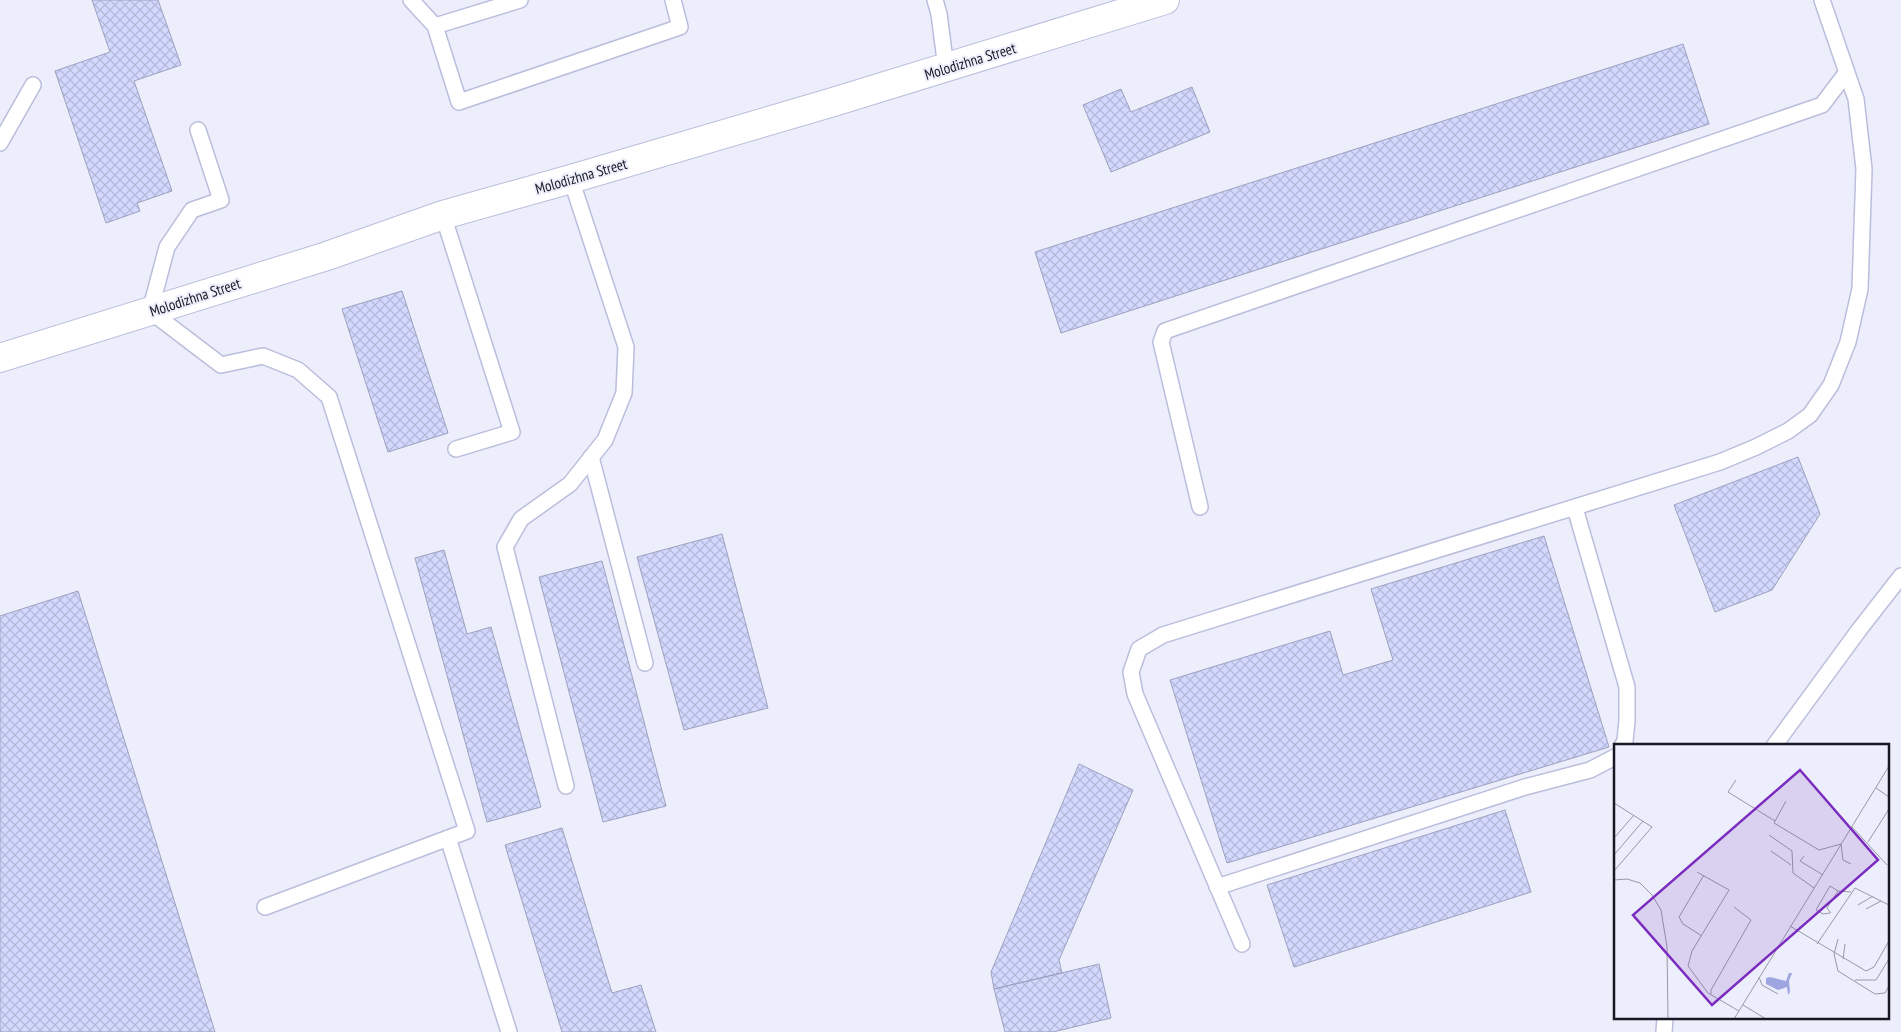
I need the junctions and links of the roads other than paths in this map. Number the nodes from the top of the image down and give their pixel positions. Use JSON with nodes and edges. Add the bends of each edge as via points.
{"nodes":[{"id":1,"x":411,"y":0,"type":"edge"},
{"id":2,"x":520,"y":0,"type":"edge"},
{"id":3,"x":672,"y":0,"type":"edge"},
{"id":4,"x":935,"y":0,"type":"edge"},
{"id":5,"x":1165,"y":0,"type":"edge"},
{"id":6,"x":1822,"y":0,"type":"edge"},
{"id":7,"x":435,"y":26,"type":"junction"},
{"id":8,"x":946,"y":68,"type":"junction"},
{"id":9,"x":1847,"y":72,"type":"junction"},
{"id":10,"x":33,"y":85,"type":"dead end"},
{"id":11,"x":198,"y":130,"type":"dead end"},
{"id":12,"x":0,"y":143,"type":"edge"},
{"id":13,"x":571,"y":179,"type":"junction"},
{"id":14,"x":442,"y":215,"type":"junction"},
{"id":15,"x":150,"y":311,"type":"junction"},
{"id":16,"x":0,"y":358,"type":"edge"},
{"id":17,"x":456,"y":449,"type":"dead end"},
{"id":18,"x":591,"y":457,"type":"junction"},
{"id":19,"x":1200,"y":507,"type":"dead end"},
{"id":20,"x":1573,"y":508,"type":"junction"},
{"id":21,"x":1901,"y":576,"type":"edge"},
{"id":22,"x":645,"y":663,"type":"dead end"},
{"id":23,"x":1623,"y":744,"type":"edge"},
{"id":24,"x":1775,"y":744,"type":"edge"},
{"id":25,"x":1614,"y":758,"type":"edge"},
{"id":26,"x":566,"y":786,"type":"dead end"},
{"id":27,"x":448,"y":838,"type":"junction"},
{"id":28,"x":1217,"y":887,"type":"junction"},
{"id":29,"x":264,"y":906,"type":"dead end"},
{"id":30,"x":1242,"y":944,"type":"dead end"},
{"id":31,"x":509,"y":1032,"type":"edge"}],
"edges":[{"from":1,"to":7,"type":"lane"},
{"from":2,"to":7,"type":"lane"},
{"from":3,"to":7,"type":"lane","via":[[680,27],[459,102]]},
{"from":4,"to":8,"type":"lane"},
{"from":5,"to":8,"type":"street","name":"Molodizhna Street"},
{"from":6,"to":9,"type":"lane"},
{"from":8,"to":13,"type":"street","name":"Molodizhna Street"},
{"from":9,"to":19,"type":"lane","via":[[1822,105],[1165,331],[1161,342]]},
{"from":9,"to":20,"type":"lane","via":[[1856,99],[1864,169],[1860,289],[1848,342],[1831,385],[1810,415],[1756,448]]},
{"from":10,"to":12,"type":"lane"},
{"from":11,"to":15,"type":"lane","via":[[221,200],[192,210],[167,248]]},
{"from":13,"to":14,"type":"street","name":"Molodizhna Street"},
{"from":13,"to":18,"type":"lane","via":[[626,347],[624,393],[605,440]]},
{"from":14,"to":15,"type":"street","name":"Molodizhna Street","via":[[327,256]]},
{"from":14,"to":17,"type":"lane","via":[[512,432]]},
{"from":15,"to":16,"type":"street","name":"Molodizhna Street"},
{"from":15,"to":27,"type":"lane","via":[[221,365],[263,356],[298,370],[329,397],[467,831]]},
{"from":18,"to":22,"type":"lane"},
{"from":18,"to":26,"type":"lane","via":[[570,484],[520,519],[505,547]]},
{"from":20,"to":23,"type":"lane","via":[[1627,688]]},
{"from":20,"to":28,"type":"lane","via":[[1163,636],[1139,649],[1131,672],[1134,694]]},
{"from":21,"to":24,"type":"lane"},
{"from":25,"to":28,"type":"lane","via":[[1590,770],[1525,787]]},
{"from":27,"to":29,"type":"lane"},
{"from":27,"to":31,"type":"lane"},
{"from":28,"to":30,"type":"lane"}]}
